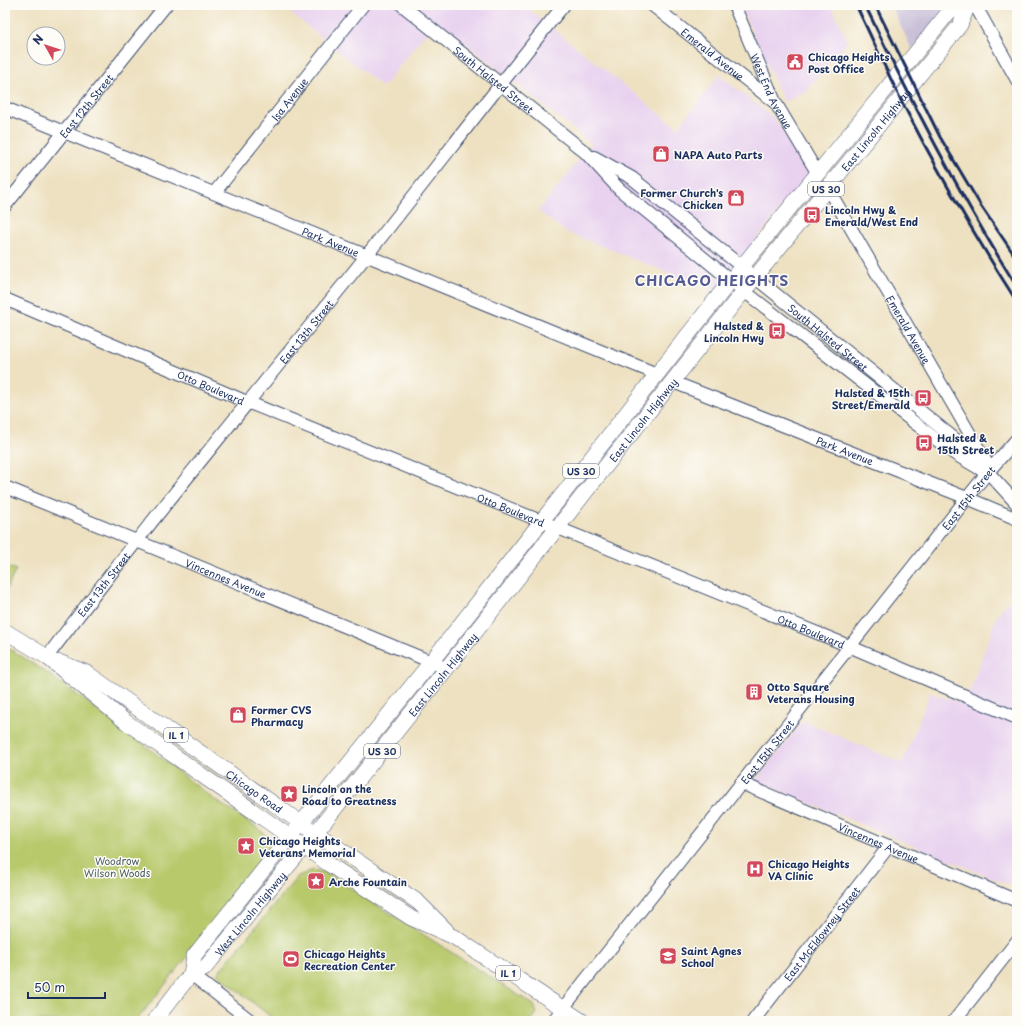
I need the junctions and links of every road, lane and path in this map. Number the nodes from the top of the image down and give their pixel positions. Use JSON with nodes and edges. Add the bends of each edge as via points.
{"nodes":[{"id":1,"x":363,"y":5,"type":"edge"},
{"id":2,"x":402,"y":5,"type":"edge"},
{"id":3,"x":564,"y":5,"type":"edge"},
{"id":4,"x":652,"y":5,"type":"edge"},
{"id":5,"x":734,"y":5,"type":"edge"},
{"id":6,"x":959,"y":5,"type":"edge"},
{"id":7,"x":968,"y":5,"type":"edge"},
{"id":8,"x":975,"y":5,"type":"edge"},
{"id":9,"x":159,"y":7,"type":"edge"},
{"id":10,"x":1017,"y":80,"type":"edge"},
{"id":11,"x":500,"y":84,"type":"junction"},
{"id":12,"x":775,"y":102,"type":"junction"},
{"id":13,"x":5,"y":108,"type":"edge"},
{"id":14,"x":64,"y":132,"type":"junction"},
{"id":15,"x":586,"y":152,"type":"junction"},
{"id":16,"x":818,"y":174,"type":"junction"},
{"id":17,"x":827,"y":187,"type":"junction"},
{"id":18,"x":215,"y":192,"type":"junction"},
{"id":19,"x":5,"y":206,"type":"edge"},
{"id":20,"x":367,"y":255,"type":"junction"},
{"id":21,"x":742,"y":266,"type":"junction"},
{"id":22,"x":755,"y":276,"type":"junction"},
{"id":23,"x":730,"y":280,"type":"junction"},
{"id":24,"x":744,"y":291,"type":"junction"},
{"id":25,"x":5,"y":299,"type":"edge"},
{"id":26,"x":657,"y":374,"type":"junction"},
{"id":27,"x":673,"y":382,"type":"junction"},
{"id":28,"x":247,"y":402,"type":"junction"},
{"id":29,"x":1017,"y":439,"type":"edge"},
{"id":30,"x":988,"y":473,"type":"junction"},
{"id":31,"x":5,"y":487,"type":"edge"},
{"id":32,"x":967,"y":498,"type":"junction"},
{"id":33,"x":1017,"y":504,"type":"edge"},
{"id":34,"x":1017,"y":519,"type":"edge"},
{"id":35,"x":541,"y":521,"type":"junction"},
{"id":36,"x":558,"y":528,"type":"junction"},
{"id":37,"x":136,"y":542,"type":"junction"},
{"id":38,"x":5,"y":631,"type":"edge"},
{"id":39,"x":850,"y":646,"type":"junction"},
{"id":40,"x":46,"y":657,"type":"junction"},
{"id":41,"x":431,"y":662,"type":"junction"},
{"id":42,"x":447,"y":668,"type":"junction"},
{"id":43,"x":1017,"y":718,"type":"edge"},
{"id":44,"x":741,"y":783,"type":"junction"},
{"id":45,"x":301,"y":823,"type":"junction"},
{"id":46,"x":316,"y":833,"type":"junction"},
{"id":47,"x":290,"y":836,"type":"junction"},
{"id":48,"x":305,"y":846,"type":"junction"},
{"id":49,"x":889,"y":846,"type":"junction"},
{"id":50,"x":1017,"y":901,"type":"edge"},
{"id":51,"x":454,"y":937,"type":"junction"},
{"id":52,"x":1017,"y":941,"type":"edge"},
{"id":53,"x":191,"y":974,"type":"junction"},
{"id":54,"x":563,"y":1009,"type":"junction"},
{"id":55,"x":154,"y":1021,"type":"edge"},
{"id":56,"x":251,"y":1021,"type":"edge"},
{"id":57,"x":553,"y":1021,"type":"edge"},
{"id":58,"x":582,"y":1021,"type":"edge"},
{"id":59,"x":753,"y":1021,"type":"edge"},
{"id":60,"x":954,"y":1021,"type":"edge"}],
"edges":[{"from":1,"to":18,"type":"street","name":"Isa Avenue"},
{"from":2,"to":11,"type":"street","name":"South Halsted Street"},
{"from":3,"to":11,"type":"street","name":"East 13th Street"},
{"from":4,"to":12,"type":"street","name":"Emerald Avenue"},
{"from":5,"to":12,"type":"street","name":"West End Avenue"},
{"from":6,"to":16,"type":"main road","name":"East Lincoln Highway","number":"US 30","via":[[948,13]]},
{"from":7,"to":17,"type":"main road","name":"East Lincoln Highway","number":"US 30","via":[[960,25]]},
{"from":8,"to":10,"type":"street"},
{"from":9,"to":14,"type":"street","name":"East 12th Street"},
{"from":11,"to":15,"type":"street","name":"South Halsted Street"},
{"from":11,"to":20,"type":"street","name":"East 13th Street"},
{"from":12,"to":16,"type":"street","name":"West End Avenue"},
{"from":13,"to":14,"type":"street","name":"Park Avenue"},
{"from":14,"to":18,"type":"street","name":"Park Avenue"},
{"from":14,"to":19,"type":"street","name":"East 12th Street"},
{"from":15,"to":21,"type":"street","name":"South Halsted Street","via":[[632,178]]},
{"from":15,"to":23,"type":"street","name":"South Halsted Street","via":[[619,189]]},
{"from":16,"to":21,"type":"main road","name":"East Lincoln Highway","number":"US 30"},
{"from":17,"to":22,"type":"main road","name":"East Lincoln Highway","number":"US 30"},
{"from":17,"to":30,"type":"street","name":"Emerald Avenue","via":[[986,460]]},
{"from":18,"to":20,"type":"street","name":"Park Avenue"},
{"from":20,"to":26,"type":"street","name":"Park Avenue"},
{"from":20,"to":28,"type":"street","name":"East 13th Street"},
{"from":21,"to":22,"type":"street","name":"South Halsted Street"},
{"from":21,"to":23,"type":"main road","number":"US 30"},
{"from":22,"to":24,"type":"main road","name":"East Lincoln Highway","number":"US 30"},
{"from":22,"to":30,"type":"street","name":"South Halsted Street","via":[[966,448]]},
{"from":23,"to":24,"type":"street","name":"South Halsted Street"},
{"from":23,"to":26,"type":"main road","name":"East Lincoln Highway","number":"US 30"},
{"from":24,"to":27,"type":"main road","name":"East Lincoln Highway","number":"US 30"},
{"from":24,"to":30,"type":"street","name":"South Halsted Street","via":[[955,454]]},
{"from":25,"to":28,"type":"street","name":"Otto Boulevard"},
{"from":26,"to":35,"type":"main road","name":"East Lincoln Highway","number":"US 30"},
{"from":27,"to":32,"type":"street","name":"Park Avenue"},
{"from":27,"to":36,"type":"main road","name":"East Lincoln Highway","number":"US 30"},
{"from":28,"to":35,"type":"street","name":"Otto Boulevard"},
{"from":28,"to":37,"type":"street","name":"East 13th Street"},
{"from":29,"to":30,"type":"street","name":"East 15th Street"},
{"from":30,"to":32,"type":"street","name":"East 15th Street"},
{"from":30,"to":33,"type":"street","name":"South Halsted Street"},
{"from":31,"to":37,"type":"street","name":"Vincennes Avenue"},
{"from":32,"to":34,"type":"street","name":"Park Avenue"},
{"from":32,"to":39,"type":"street","name":"East 15th Street"},
{"from":35,"to":36,"type":"street","name":"Otto Boulevard"},
{"from":35,"to":41,"type":"main road","name":"East Lincoln Highway","number":"US 30"},
{"from":36,"to":39,"type":"street","name":"Otto Boulevard"},
{"from":36,"to":42,"type":"main road","name":"East Lincoln Highway","number":"US 30"},
{"from":37,"to":40,"type":"street","name":"East 13th Street"},
{"from":37,"to":41,"type":"street","name":"Vincennes Avenue"},
{"from":38,"to":40,"type":"main road","name":"Chicago Road","number":"IL 1"},
{"from":39,"to":43,"type":"street","name":"Otto Boulevard"},
{"from":39,"to":44,"type":"street","name":"East 15th Street"},
{"from":40,"to":45,"type":"main road","name":"Chicago Road","number":"IL 1","via":[[87,673]]},
{"from":40,"to":47,"type":"main road","name":"Chicago Road","number":"IL 1","via":[[126,722]]},
{"from":41,"to":42,"type":"street","name":"Vincennes Avenue"},
{"from":41,"to":45,"type":"main road","name":"East Lincoln Highway","number":"US 30"},
{"from":42,"to":46,"type":"main road","name":"East Lincoln Highway","number":"US 30"},
{"from":44,"to":49,"type":"street","name":"Vincennes Avenue"},
{"from":44,"to":54,"type":"street","name":"East 15th Street"},
{"from":45,"to":46,"type":"main road","name":"Chicago Road","number":"IL 1"},
{"from":45,"to":47,"type":"main road","number":"US 30"},
{"from":46,"to":48,"type":"main road","number":"US 30"},
{"from":46,"to":51,"type":"main road","name":"Chicago Road","number":"IL 1","via":[[418,902]]},
{"from":47,"to":48,"type":"main road","name":"Chicago Road","number":"IL 1"},
{"from":47,"to":53,"type":"main road","name":"West Lincoln Highway","number":"US 30","via":[[194,956]]},
{"from":48,"to":51,"type":"main road","name":"Chicago Road","number":"IL 1","via":[[411,918]]},
{"from":48,"to":53,"type":"main road","name":"West Lincoln Highway","number":"US 30","via":[[204,969]]},
{"from":49,"to":50,"type":"street","name":"Vincennes Avenue"},
{"from":49,"to":59,"type":"street","name":"East McEldowney Street"},
{"from":51,"to":54,"type":"main road","name":"Chicago Road","number":"IL 1"},
{"from":52,"to":60,"type":"street"},
{"from":53,"to":55,"type":"main road","name":"West Lincoln Highway","number":"US 30"},
{"from":53,"to":56,"type":"street"},
{"from":54,"to":57,"type":"street","name":"East 15th Street"},
{"from":54,"to":58,"type":"main road","name":"Chicago Road","number":"IL 1"}]}
